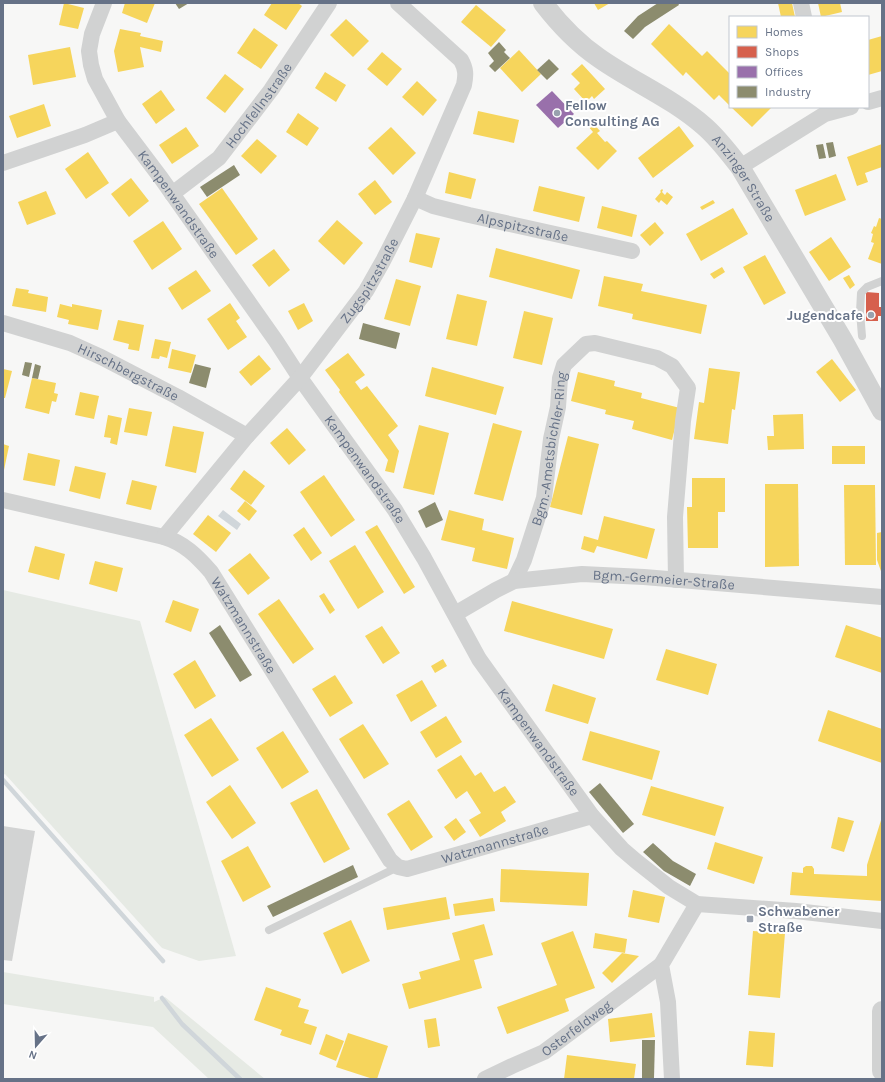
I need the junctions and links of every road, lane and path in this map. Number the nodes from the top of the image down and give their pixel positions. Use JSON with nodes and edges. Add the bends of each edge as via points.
{"nodes":[{"id":1,"x":104,"y":3,"type":"edge"},
{"id":2,"x":329,"y":3,"type":"edge"},
{"id":3,"x":398,"y":3,"type":"edge"},
{"id":4,"x":543,"y":3,"type":"edge"},
{"id":5,"x":800,"y":3,"type":"edge"},
{"id":6,"x":804,"y":16,"type":"edge"},
{"id":7,"x":882,"y":98,"type":"edge"},
{"id":8,"x":869,"y":102,"type":"edge"},
{"id":9,"x":844,"y":108,"type":"edge"},
{"id":10,"x":824,"y":111,"type":"edge"},
{"id":11,"x":118,"y":121,"type":"junction"},
{"id":12,"x":3,"y":163,"type":"edge"},
{"id":13,"x":740,"y":167,"type":"junction"},
{"id":14,"x":172,"y":194,"type":"junction"},
{"id":15,"x":415,"y":198,"type":"junction"},
{"id":16,"x":632,"y":250,"type":"dead end"},
{"id":17,"x":882,"y":281,"type":"edge"},
{"id":18,"x":3,"y":323,"type":"edge"},
{"id":19,"x":862,"y":336,"type":"dead end"},
{"id":20,"x":300,"y":378,"type":"junction"},
{"id":21,"x":882,"y":410,"type":"edge"},
{"id":22,"x":246,"y":436,"type":"junction"},
{"id":23,"x":3,"y":500,"type":"edge"},
{"id":24,"x":164,"y":536,"type":"junction"},
{"id":25,"x":676,"y":580,"type":"junction"},
{"id":26,"x":514,"y":581,"type":"junction"},
{"id":27,"x":882,"y":597,"type":"edge"},
{"id":28,"x":455,"y":614,"type":"junction"},
{"id":29,"x":592,"y":816,"type":"junction"},
{"id":30,"x":398,"y":866,"type":"junction"},
{"id":31,"x":697,"y":904,"type":"junction"},
{"id":32,"x":882,"y":921,"type":"edge"},
{"id":33,"x":269,"y":930,"type":"dead end"},
{"id":34,"x":661,"y":965,"type":"junction"},
{"id":35,"x":882,"y":1011,"type":"edge"},
{"id":36,"x":882,"y":1071,"type":"edge"},
{"id":37,"x":485,"y":1079,"type":"edge"},
{"id":38,"x":672,"y":1079,"type":"edge"}],
"edges":[{"from":1,"to":11,"type":"street","name":"Kampenwandstraße","via":[[92,34],[89,51],[95,79]]},
{"from":2,"to":14,"type":"street","name":"Hochfellnstraße","via":[[271,90],[219,158]]},
{"from":3,"to":15,"type":"street","name":"Zugspitzstraße","via":[[461,60],[466,69],[464,85]]},
{"from":4,"to":13,"type":"street","name":"Anzinger Straße","via":[[573,38],[587,50],[661,95],[704,126]]},
{"from":5,"to":6,"type":"street"},
{"from":7,"to":8,"type":"street"},
{"from":9,"to":10,"type":"street"},
{"from":10,"to":13,"type":"street"},
{"from":11,"to":12,"type":"street","via":[[86,136]]},
{"from":11,"to":14,"type":"street","name":"Kampenwandstraße"},
{"from":13,"to":21,"type":"street","name":"Anzinger Straße"},
{"from":14,"to":20,"type":"street","name":"Kampenwandstraße"},
{"from":15,"to":16,"type":"street","name":"Alpspitzstraße","via":[[433,206],[468,215]]},
{"from":15,"to":20,"type":"street","name":"Zugspitzstraße","via":[[366,291]]},
{"from":17,"to":19,"type":"lane","via":[[867,287],[861,293]]},
{"from":18,"to":22,"type":"street","name":"Hirschbergstraße","via":[[70,343],[95,354]]},
{"from":20,"to":22,"type":"street","name":"Zugspitzstraße"},
{"from":20,"to":28,"type":"street","name":"Kampenwandstraße","via":[[395,510]]},
{"from":22,"to":24,"type":"street","name":"Zugspitzstraße"},
{"from":23,"to":24,"type":"street","name":"Watzmannstraße"},
{"from":24,"to":30,"type":"street","name":"Watzmannstraße","via":[[186,548],[211,572],[390,860]]},
{"from":25,"to":26,"type":"street","name":"Bgm.-Germeier-Straße","via":[[582,574]]},
{"from":25,"to":26,"type":"street","name":"Bgm.-Ametsbichler-Ring","via":[[675,517],[682,422],[688,388],[672,366],[656,358],[595,343],[586,344],[564,365],[560,378],[544,498],[524,560]]},
{"from":25,"to":27,"type":"street","name":"Bgm.-Germeier-Straße"},
{"from":26,"to":28,"type":"street","name":"Bgm.-Germeier-Straße"},
{"from":28,"to":29,"type":"street","name":"Kampenwandstraße","via":[[479,659]]},
{"from":29,"to":30,"type":"street","name":"Watzmannstraße","via":[[407,869]]},
{"from":29,"to":31,"type":"street","name":"Kampenwandstraße","via":[[636,861]]},
{"from":30,"to":33,"type":"lane","name":"Watzmannstraße"},
{"from":31,"to":32,"type":"street","via":[[796,911]]},
{"from":31,"to":34,"type":"street"},
{"from":34,"to":37,"type":"street","name":"Osterfeldweg","via":[[544,1052]]},
{"from":34,"to":38,"type":"street","via":[[668,1002]]},
{"from":35,"to":36,"type":"street"}]}
